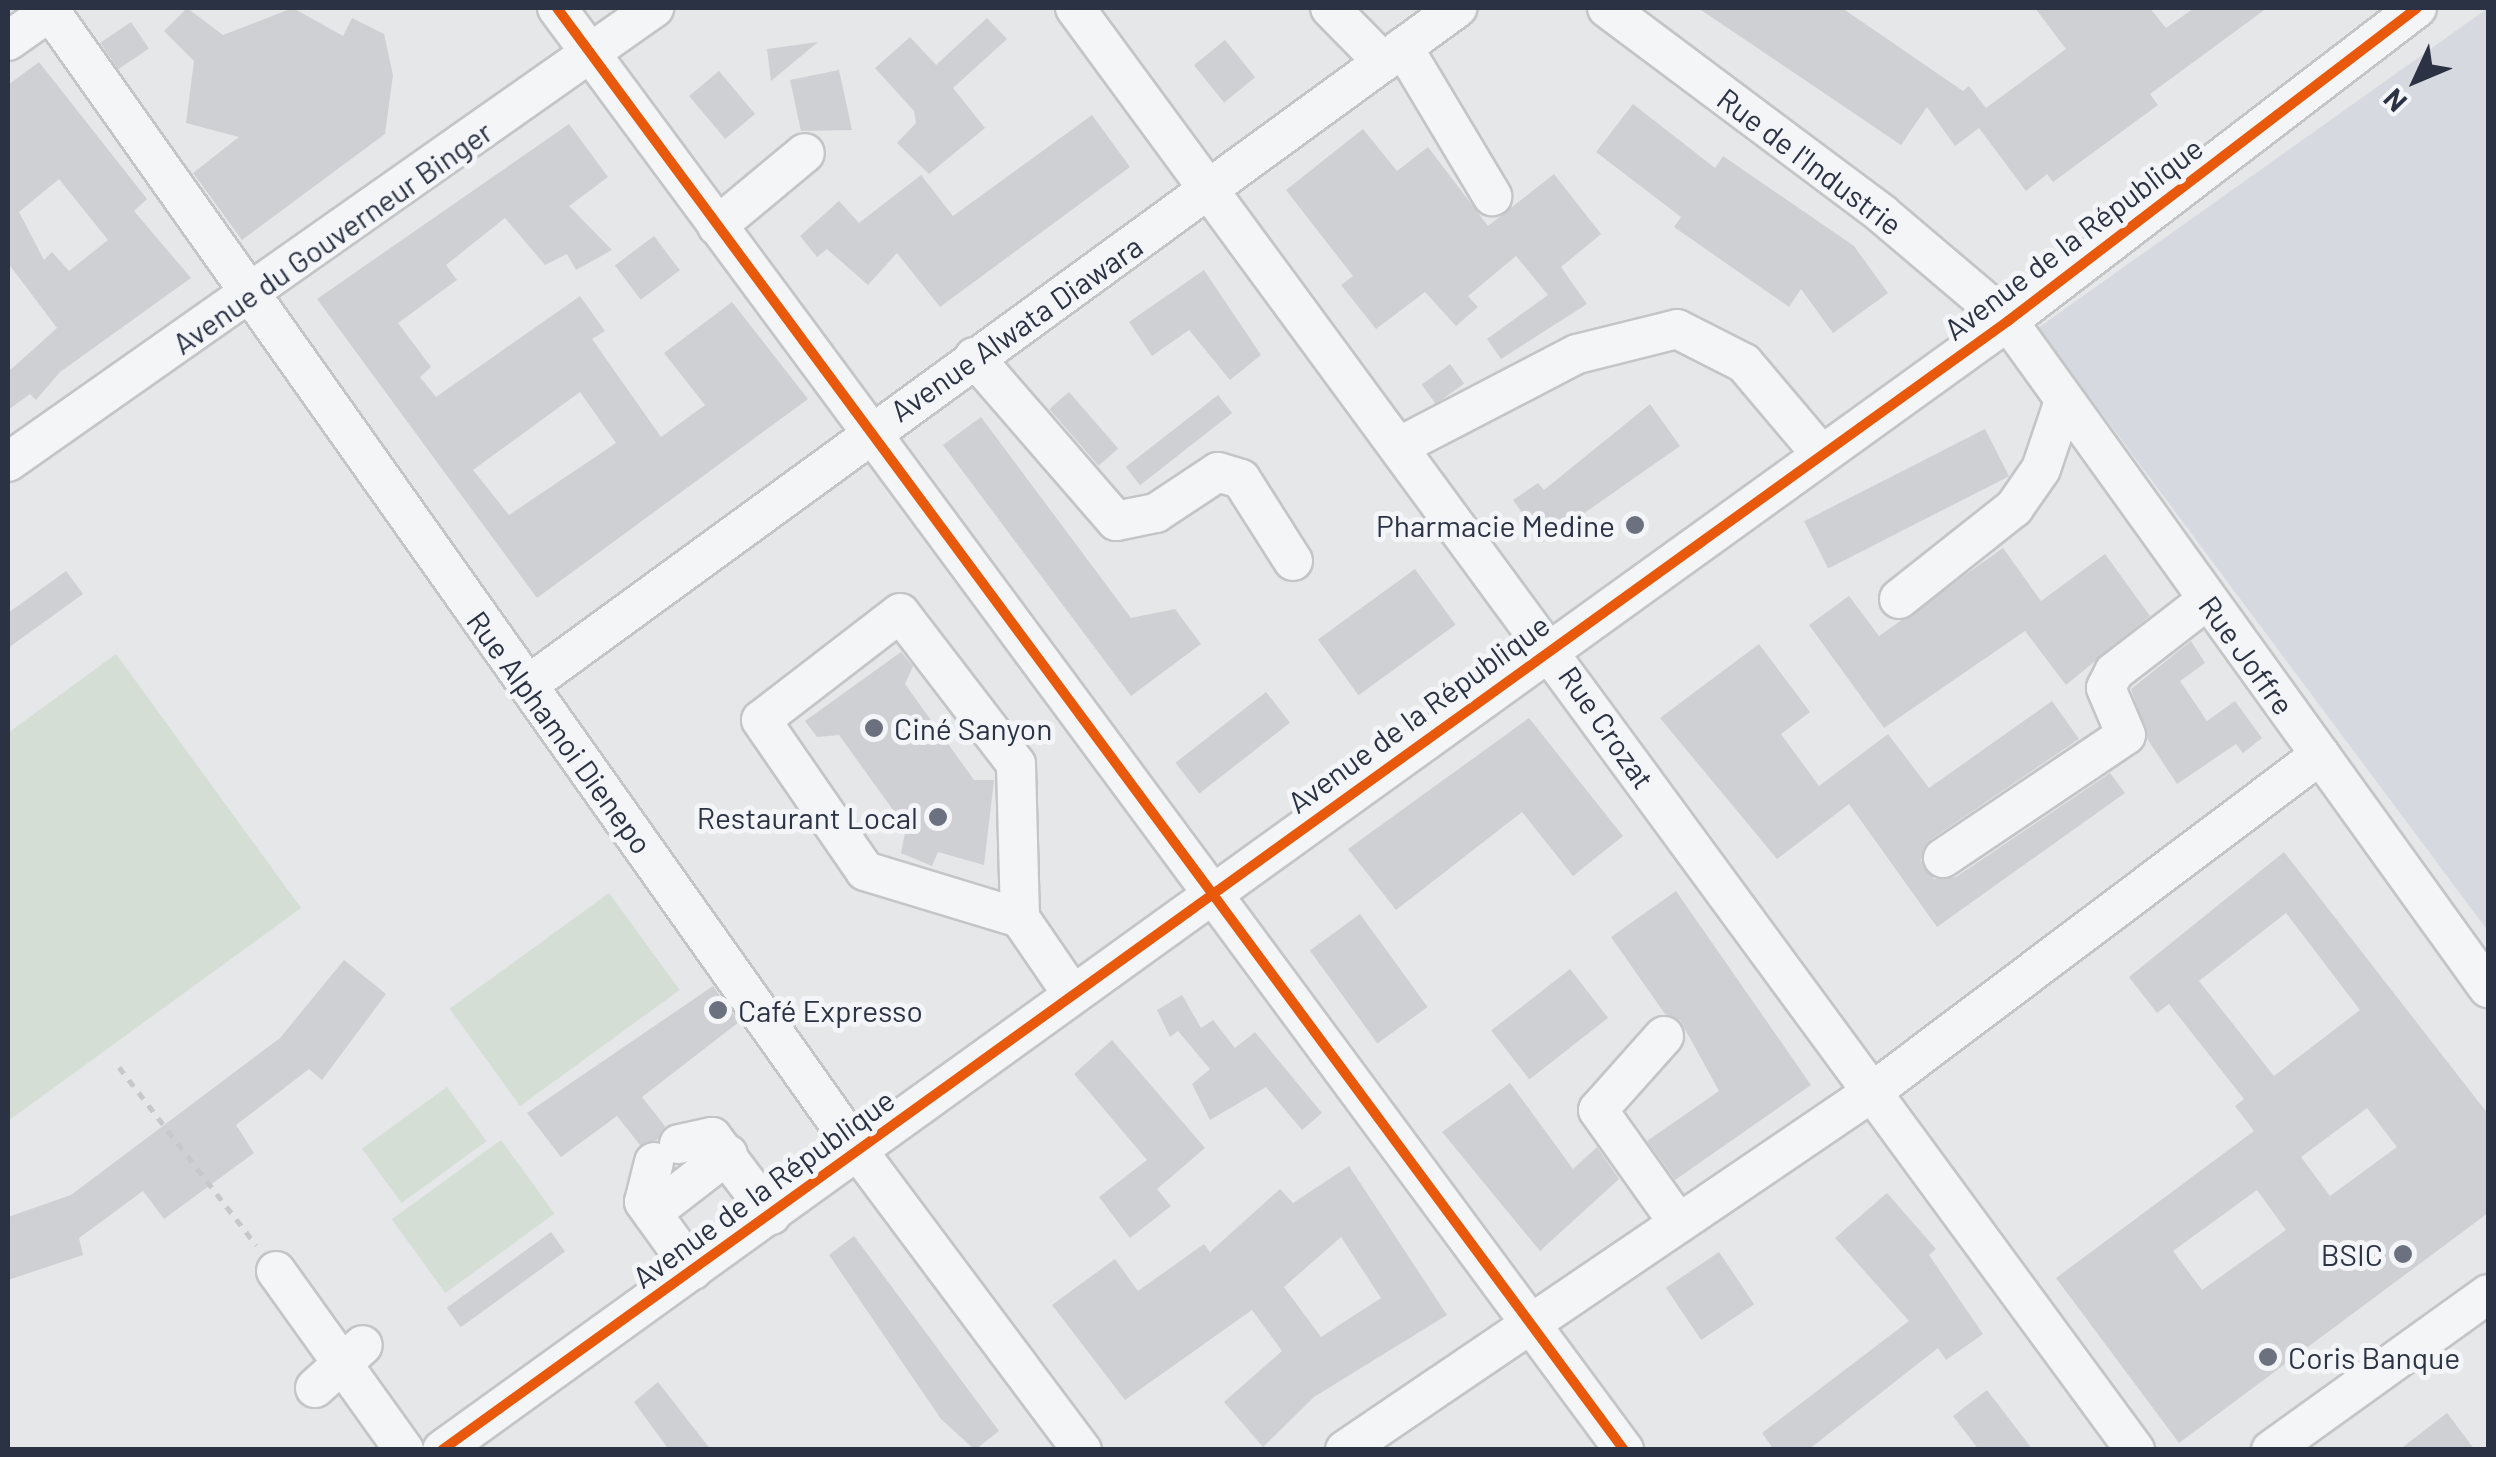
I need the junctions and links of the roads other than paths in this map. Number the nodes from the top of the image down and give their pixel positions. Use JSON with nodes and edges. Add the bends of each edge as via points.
{"nodes":[{"id":1,"x":51,"y":8,"type":"edge"},
{"id":2,"x":558,"y":8,"type":"edge"},
{"id":3,"x":654,"y":8,"type":"edge"},
{"id":4,"x":1076,"y":8,"type":"edge"},
{"id":5,"x":1330,"y":8,"type":"edge"},
{"id":6,"x":1456,"y":8,"type":"edge"},
{"id":7,"x":1607,"y":8,"type":"edge"},
{"id":8,"x":2418,"y":8,"type":"edge"},
{"id":9,"x":8,"y":41,"type":"edge"},
{"id":10,"x":591,"y":55,"type":"junction"},
{"id":11,"x":1393,"y":55,"type":"junction"},
{"id":12,"x":805,"y":153,"type":"dead end"},
{"id":13,"x":1210,"y":191,"type":"junction"},
{"id":14,"x":1492,"y":196,"type":"dead end"},
{"id":15,"x":717,"y":226,"type":"junction"},
{"id":16,"x":246,"y":296,"type":"junction"},
{"id":17,"x":2008,"y":321,"type":"junction"},
{"id":18,"x":974,"y":357,"type":"junction"},
{"id":19,"x":2064,"y":400,"type":"junction"},
{"id":20,"x":869,"y":432,"type":"junction"},
{"id":21,"x":1400,"y":446,"type":"junction"},
{"id":22,"x":1821,"y":454,"type":"junction"},
{"id":23,"x":8,"y":462,"type":"edge"},
{"id":24,"x":1293,"y":561,"type":"dead end"},
{"id":25,"x":1899,"y":599,"type":"dead end"},
{"id":26,"x":2206,"y":601,"type":"junction"},
{"id":27,"x":1550,"y":648,"type":"junction"},
{"id":28,"x":528,"y":685,"type":"junction"},
{"id":29,"x":2320,"y":755,"type":"junction"},
{"id":30,"x":1943,"y":858,"type":"dead end"},
{"id":31,"x":1212,"y":895,"type":"junction"},
{"id":32,"x":1020,"y":918,"type":"junction"},
{"id":33,"x":2488,"y":988,"type":"edge"},
{"id":34,"x":1072,"y":994,"type":"junction"},
{"id":35,"x":1664,"y":1036,"type":"dead end"},
{"id":36,"x":1868,"y":1095,"type":"junction"},
{"id":37,"x":858,"y":1151,"type":"junction"},
{"id":38,"x":728,"y":1154,"type":"junction"},
{"id":39,"x":652,"y":1213,"type":"junction"},
{"id":40,"x":771,"y":1216,"type":"junction"},
{"id":41,"x":1677,"y":1221,"type":"junction"},
{"id":42,"x":693,"y":1270,"type":"junction"},
{"id":43,"x":276,"y":1271,"type":"road end"},
{"id":44,"x":2488,"y":1294,"type":"edge"},
{"id":45,"x":1528,"y":1319,"type":"junction"},
{"id":46,"x":404,"y":1450,"type":"edge"},
{"id":47,"x":442,"y":1450,"type":"edge"},
{"id":48,"x":1082,"y":1450,"type":"edge"},
{"id":49,"x":1345,"y":1450,"type":"edge"},
{"id":50,"x":1624,"y":1450,"type":"edge"},
{"id":51,"x":2135,"y":1450,"type":"edge"},
{"id":52,"x":2271,"y":1450,"type":"edge"}],
"edges":[{"from":1,"to":9,"type":"street"},
{"from":1,"to":16,"type":"street","name":"Rue Alphamoi Dienepo"},
{"from":2,"to":10,"type":"street"},
{"from":3,"to":10,"type":"street","name":"Avenue du Gouverneur Binger"},
{"from":4,"to":13,"type":"street","name":"Rue Crozat"},
{"from":5,"to":11,"type":"street"},
{"from":6,"to":11,"type":"street","name":"Avenue Alwata Diawara"},
{"from":7,"to":17,"type":"street","name":"Rue de l'Industrie","via":[[1882,214]]},
{"from":8,"to":17,"type":"street","name":"Avenue de la République"},
{"from":10,"to":15,"type":"street"},
{"from":10,"to":16,"type":"street","name":"Avenue du Gouverneur Binger"},
{"from":11,"to":13,"type":"street","name":"Avenue Alwata Diawara"},
{"from":11,"to":14,"type":"street"},
{"from":12,"to":15,"type":"street"},
{"from":13,"to":18,"type":"street","name":"Avenue Alwata Diawara"},
{"from":13,"to":21,"type":"street","name":"Rue Crozat"},
{"from":15,"to":20,"type":"street"},
{"from":16,"to":23,"type":"street","name":"Avenue du Gouverneur Binger"},
{"from":16,"to":28,"type":"street","name":"Rue Alphamoi Dienepo"},
{"from":17,"to":19,"type":"street","name":"Rue Joffre"},
{"from":17,"to":22,"type":"street","name":"Avenue de la République"},
{"from":18,"to":20,"type":"street","name":"Avenue Alwata Diawara"},
{"from":18,"to":24,"type":"street","via":[[1116,522],[1156,513],[1218,472],[1240,479]]},
{"from":19,"to":25,"type":"street","via":[[2041,470],[2014,508]]},
{"from":19,"to":26,"type":"street","name":"Rue Joffre"},
{"from":20,"to":28,"type":"street","name":"Avenue Alwata Diawara"},
{"from":20,"to":31,"type":"street"},
{"from":21,"to":22,"type":"street","via":[[1577,354],[1676,329],[1744,364]]},
{"from":21,"to":27,"type":"street","name":"Rue Crozat"},
{"from":22,"to":27,"type":"street","name":"Avenue de la République"},
{"from":26,"to":29,"type":"street","name":"Rue Joffre"},
{"from":26,"to":30,"type":"street","via":[[2114,672],[2106,688],[2126,735]]},
{"from":27,"to":31,"type":"street","name":"Avenue de la République"},
{"from":27,"to":36,"type":"street","name":"Rue Crozat"},
{"from":28,"to":37,"type":"street","name":"Rue Alphamoi Dienepo"},
{"from":29,"to":33,"type":"street","name":"Rue Joffre"},
{"from":29,"to":36,"type":"street"},
{"from":31,"to":34,"type":"street","name":"Avenue de la République"},
{"from":31,"to":45,"type":"street"},
{"from":32,"to":32,"type":"street","via":[[865,871],[761,720],[900,613],[1016,764]]},
{"from":32,"to":34,"type":"street"},
{"from":34,"to":37,"type":"street","name":"Avenue de la République"},
{"from":35,"to":41,"type":"street","via":[[1598,1110]]},
{"from":36,"to":41,"type":"street"},
{"from":36,"to":51,"type":"street","name":"Rue Crozat"},
{"from":37,"to":40,"type":"street","name":"Avenue de la République"},
{"from":37,"to":48,"type":"street","name":"Rue Alphamoi Dienepo"},
{"from":38,"to":39,"type":"street"},
{"from":38,"to":39,"type":"street","via":[[712,1137],[667,1153],[641,1186]]},
{"from":38,"to":40,"type":"street"},
{"from":39,"to":42,"type":"street"},
{"from":40,"to":42,"type":"street","name":"Avenue de la République"},
{"from":41,"to":45,"type":"street"},
{"from":42,"to":47,"type":"street","name":"Avenue de la République"},
{"from":43,"to":46,"type":"street"},
{"from":44,"to":52,"type":"street"},
{"from":45,"to":49,"type":"street"},
{"from":45,"to":50,"type":"street"}]}
